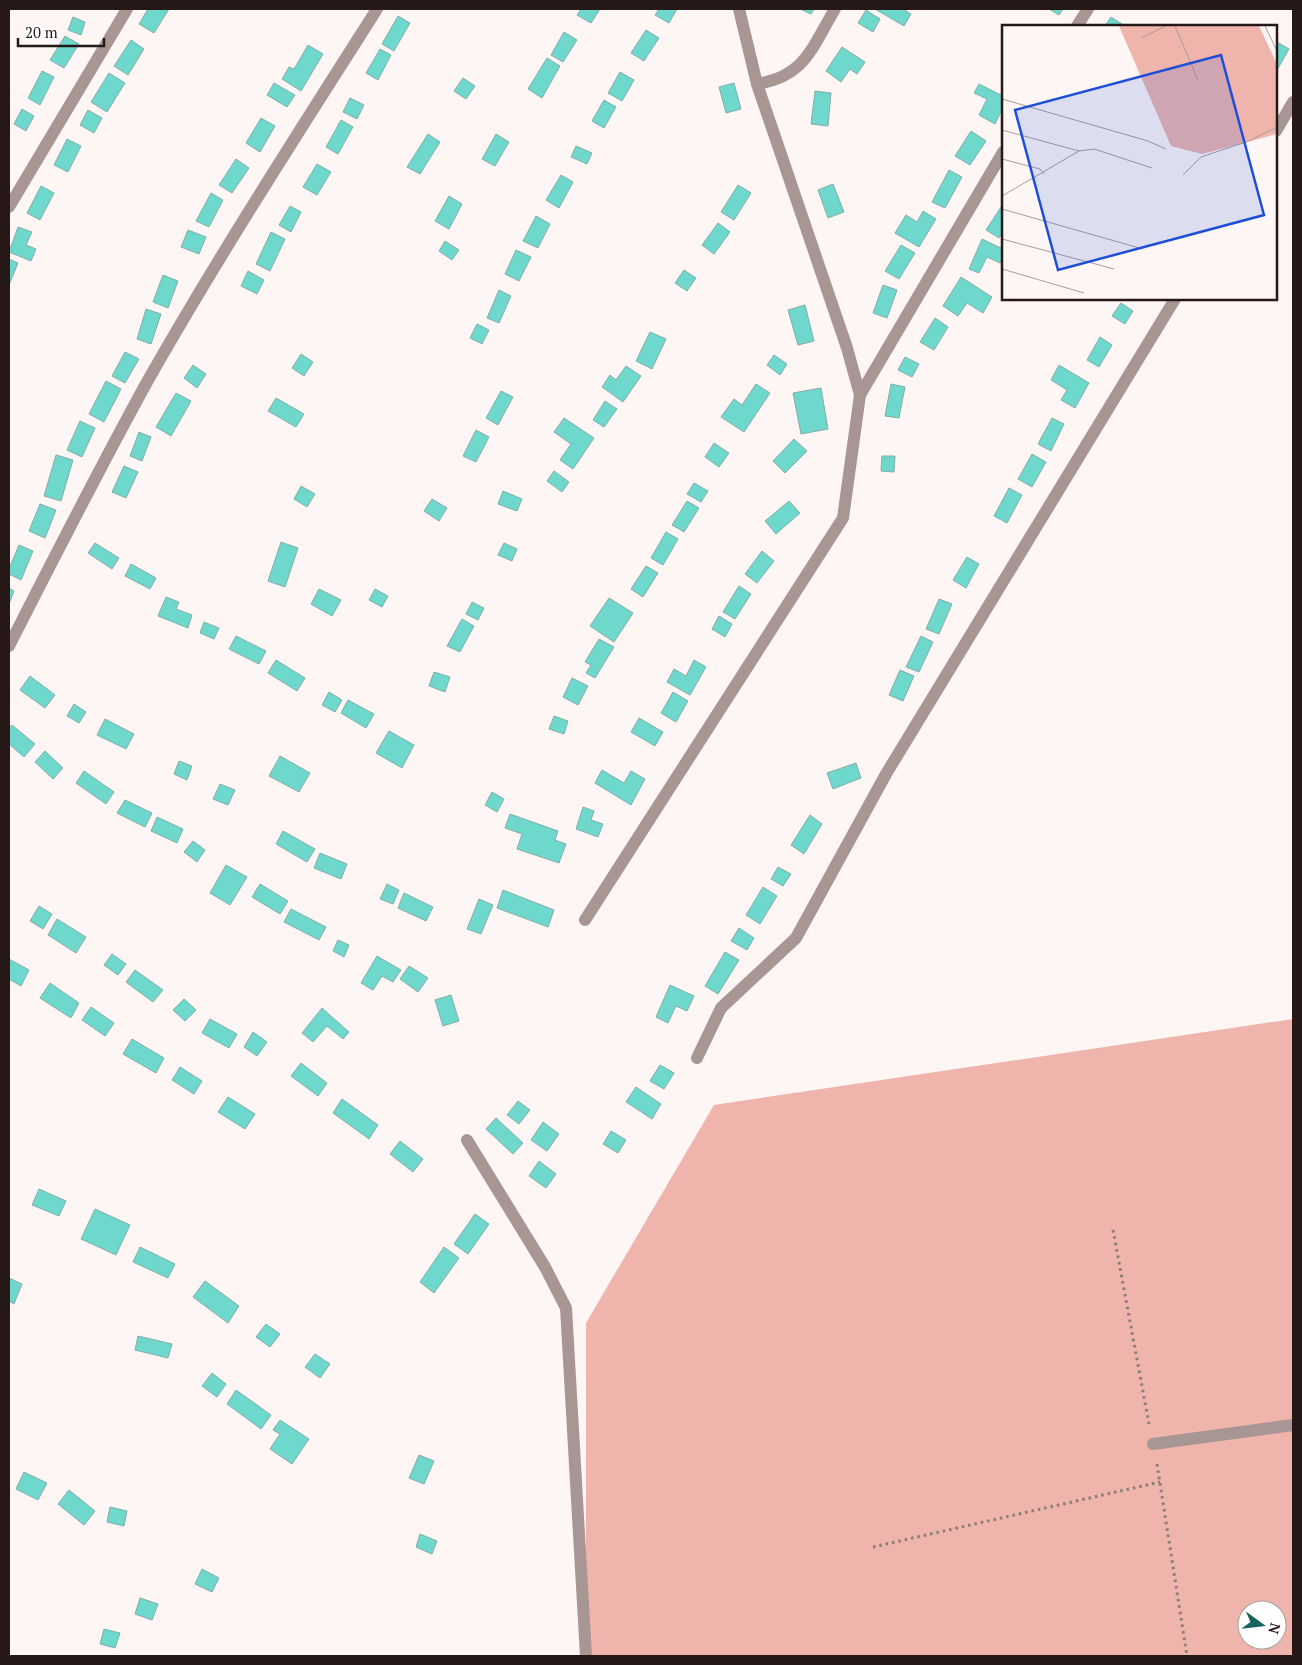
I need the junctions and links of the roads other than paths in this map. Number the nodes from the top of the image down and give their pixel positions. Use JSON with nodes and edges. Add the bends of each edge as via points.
{"nodes":[{"id":1,"x":127,"y":9,"type":"edge"},
{"id":2,"x":377,"y":9,"type":"edge"},
{"id":3,"x":739,"y":9,"type":"edge"},
{"id":4,"x":835,"y":9,"type":"edge"},
{"id":5,"x":1088,"y":9,"type":"edge"},
{"id":6,"x":1079,"y":25,"type":"edge"},
{"id":7,"x":757,"y":84,"type":"junction"},
{"id":8,"x":1293,"y":102,"type":"edge"},
{"id":9,"x":1277,"y":129,"type":"edge"},
{"id":10,"x":1002,"y":154,"type":"edge"},
{"id":11,"x":9,"y":207,"type":"edge"},
{"id":12,"x":1174,"y":300,"type":"edge"},
{"id":13,"x":860,"y":395,"type":"junction"},
{"id":14,"x":9,"y":646,"type":"edge"},
{"id":15,"x":585,"y":920,"type":"dead end"},
{"id":16,"x":697,"y":1058,"type":"dead end"},
{"id":17,"x":467,"y":1140,"type":"dead end"},
{"id":18,"x":1293,"y":1425,"type":"edge"},
{"id":19,"x":1153,"y":1444,"type":"dead end"},
{"id":20,"x":586,"y":1656,"type":"edge"}],
"edges":[{"from":1,"to":11,"type":"street"},
{"from":2,"to":14,"type":"street","via":[[220,257],[162,356]]},
{"from":3,"to":7,"type":"street"},
{"from":4,"to":7,"type":"street","via":[[804,62],[781,78]]},
{"from":5,"to":6,"type":"street"},
{"from":7,"to":13,"type":"street"},
{"from":8,"to":9,"type":"street"},
{"from":10,"to":13,"type":"street"},
{"from":12,"to":16,"type":"street","via":[[886,774],[796,938],[721,1008]]},
{"from":13,"to":15,"type":"street","via":[[843,518]]},
{"from":17,"to":20,"type":"street","via":[[546,1267],[566,1308]]},
{"from":18,"to":19,"type":"street"}]}
